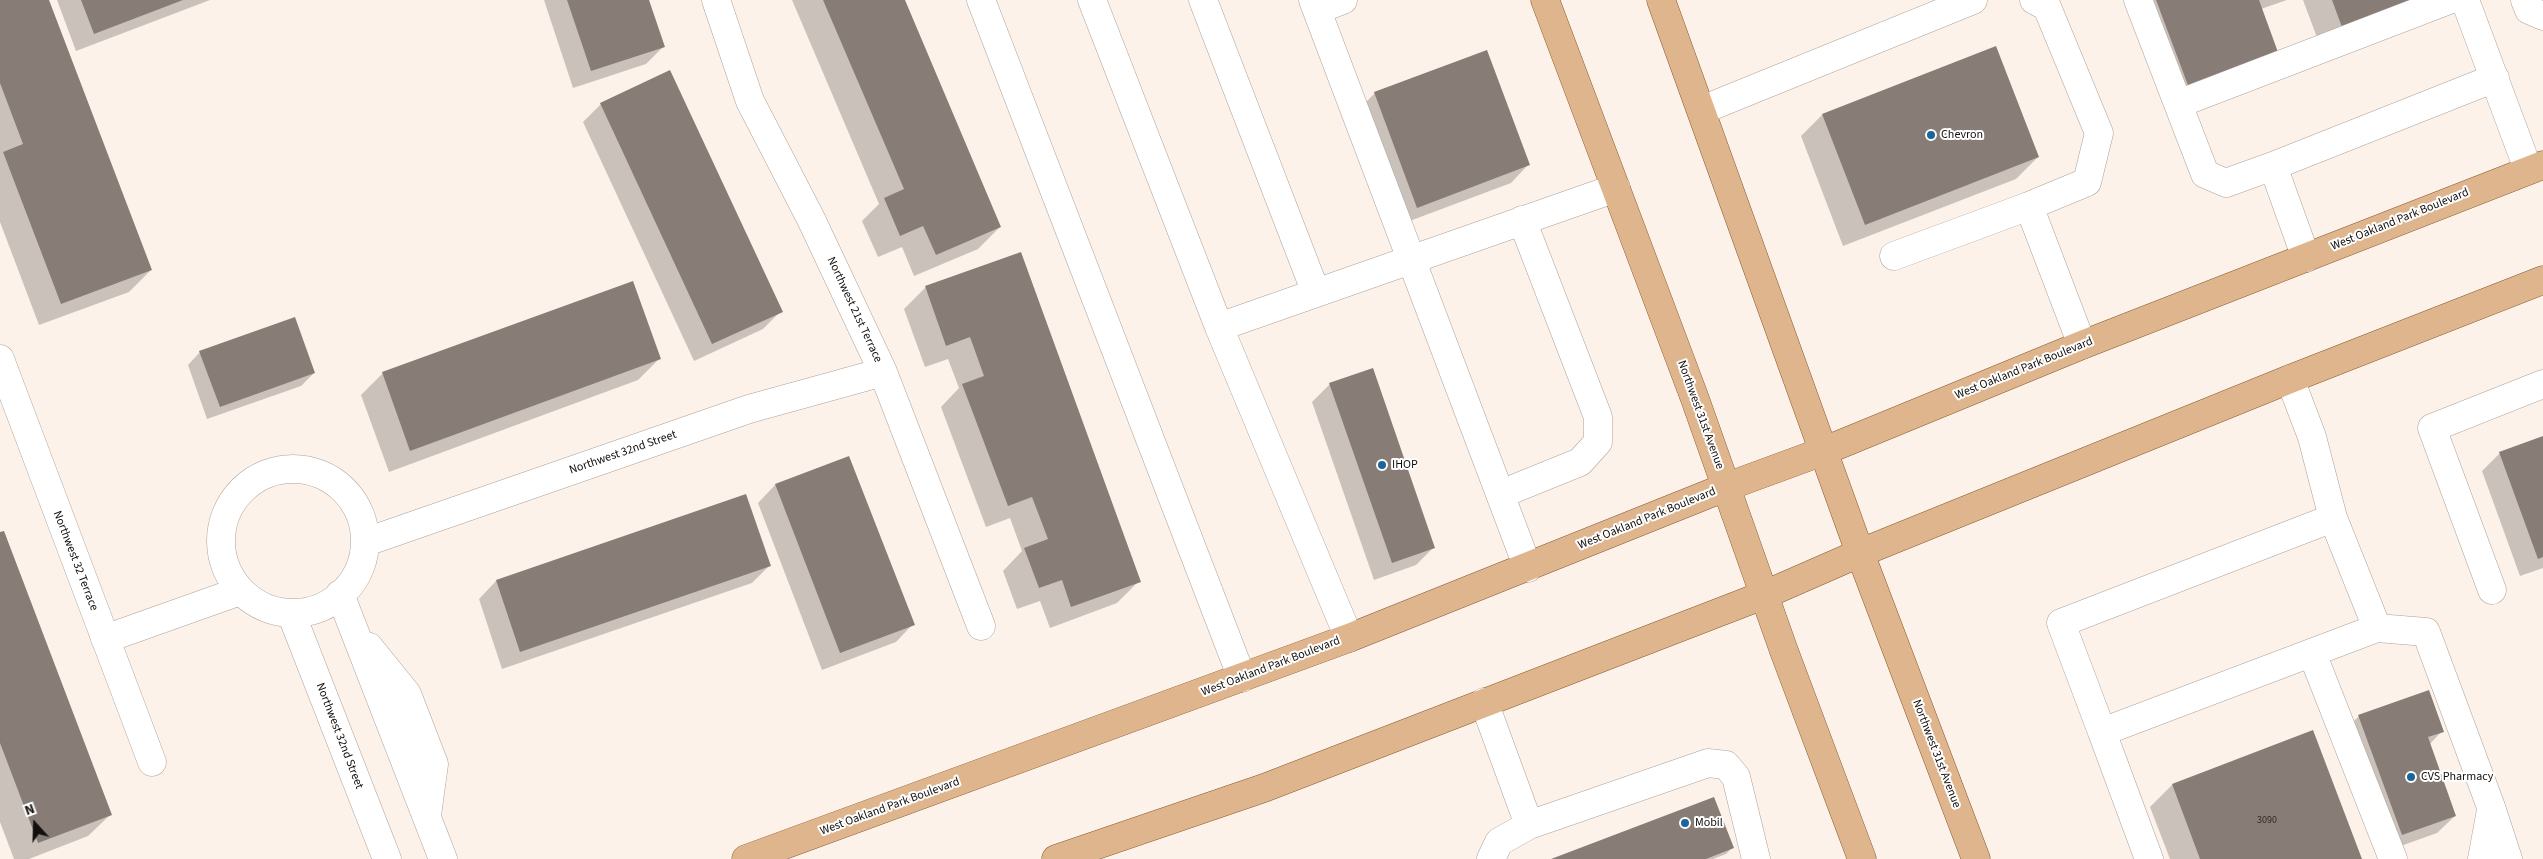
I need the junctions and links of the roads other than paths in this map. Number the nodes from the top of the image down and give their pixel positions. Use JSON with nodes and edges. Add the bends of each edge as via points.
{"nodes":[{"id":1,"x":716,"y":0,"type":"edge"},
{"id":2,"x":982,"y":0,"type":"edge"},
{"id":3,"x":1092,"y":0,"type":"edge"},
{"id":4,"x":1203,"y":0,"type":"edge"},
{"id":5,"x":1343,"y":0,"type":"edge"},
{"id":6,"x":1545,"y":0,"type":"edge"},
{"id":7,"x":1661,"y":0,"type":"edge"},
{"id":8,"x":1973,"y":0,"type":"edge"},
{"id":9,"x":2034,"y":0,"type":"edge"},
{"id":10,"x":2138,"y":0,"type":"edge"},
{"id":11,"x":2449,"y":0,"type":"edge"},
{"id":12,"x":2465,"y":0,"type":"edge"},
{"id":13,"x":2525,"y":0,"type":"edge"},
{"id":14,"x":1315,"y":5,"type":"edge"},
{"id":15,"x":2543,"y":16,"type":"edge"},
{"id":16,"x":2495,"y":78,"type":"junction"},
{"id":17,"x":2178,"y":104,"type":"junction"},
{"id":18,"x":1702,"y":110,"type":"junction"},
{"id":19,"x":2273,"y":166,"type":"junction"},
{"id":20,"x":2536,"y":167,"type":"edge"},
{"id":21,"x":1616,"y":188,"type":"junction"},
{"id":22,"x":2029,"y":206,"type":"junction"},
{"id":23,"x":1522,"y":220,"type":"junction"},
{"id":24,"x":1894,"y":256,"type":"dead end"},
{"id":25,"x":2306,"y":258,"type":"junction"},
{"id":26,"x":1412,"y":259,"type":"junction"},
{"id":27,"x":2543,"y":280,"type":"edge"},
{"id":28,"x":1316,"y":293,"type":"junction"},
{"id":29,"x":1219,"y":326,"type":"junction"},
{"id":30,"x":2082,"y":345,"type":"junction"},
{"id":31,"x":0,"y":360,"type":"edge"},
{"id":32,"x":883,"y":372,"type":"junction"},
{"id":33,"x":2290,"y":379,"type":"junction"},
{"id":34,"x":2543,"y":384,"type":"edge"},
{"id":35,"x":1824,"y":451,"type":"junction"},
{"id":36,"x":1726,"y":487,"type":"junction"},
{"id":37,"x":1501,"y":494,"type":"junction"},
{"id":38,"x":2333,"y":518,"type":"junction"},
{"id":39,"x":366,"y":542,"type":"junction"},
{"id":40,"x":1860,"y":553,"type":"junction"},
{"id":41,"x":1528,"y":568,"type":"junction"},
{"id":42,"x":2492,"y":590,"type":"dead end"},
{"id":43,"x":240,"y":591,"type":"junction"},
{"id":44,"x":340,"y":594,"type":"junction"},
{"id":45,"x":1764,"y":595,"type":"junction"},
{"id":46,"x":291,"y":613,"type":"junction"},
{"id":47,"x":981,"y":626,"type":"dead end"},
{"id":48,"x":2377,"y":628,"type":"junction"},
{"id":49,"x":105,"y":638,"type":"junction"},
{"id":50,"x":1349,"y":638,"type":"junction"},
{"id":51,"x":2312,"y":653,"type":"junction"},
{"id":52,"x":1242,"y":678,"type":"junction"},
{"id":53,"x":1484,"y":702,"type":"junction"},
{"id":54,"x":2102,"y":732,"type":"junction"},
{"id":55,"x":152,"y":762,"type":"dead end"},
{"id":56,"x":2491,"y":806,"type":"junction"},
{"id":57,"x":1529,"y":825,"type":"junction"},
{"id":58,"x":387,"y":859,"type":"edge"},
{"id":59,"x":443,"y":859,"type":"edge"},
{"id":60,"x":746,"y":859,"type":"edge"},
{"id":61,"x":1056,"y":859,"type":"edge"},
{"id":62,"x":1491,"y":859,"type":"edge"},
{"id":63,"x":1756,"y":859,"type":"edge"},
{"id":64,"x":1862,"y":859,"type":"edge"},
{"id":65,"x":1976,"y":859,"type":"edge"},
{"id":66,"x":2149,"y":859,"type":"edge"},
{"id":67,"x":2392,"y":859,"type":"edge"},
{"id":68,"x":2482,"y":859,"type":"edge"},
{"id":69,"x":2508,"y":859,"type":"edge"}],
"edges":[{"from":1,"to":32,"type":"street","name":"Northwest 21st Terrace","via":[[750,101],[811,219]]},
{"from":2,"to":52,"type":"street"},
{"from":3,"to":29,"type":"street"},
{"from":4,"to":28,"type":"street"},
{"from":5,"to":14,"type":"street"},
{"from":6,"to":21,"type":"main road","name":"Northwest 31st Avenue"},
{"from":7,"to":18,"type":"main road","name":"Northwest 31st Avenue"},
{"from":8,"to":18,"type":"street"},
{"from":9,"to":22,"type":"street","via":[[2047,7],[2099,133],[2087,182]]},
{"from":10,"to":17,"type":"street"},
{"from":11,"to":17,"type":"street"},
{"from":12,"to":16,"type":"street"},
{"from":13,"to":15,"type":"street","via":[[2529,10]]},
{"from":14,"to":26,"type":"street"},
{"from":16,"to":19,"type":"street"},
{"from":16,"to":20,"type":"street"},
{"from":17,"to":19,"type":"street","via":[[2206,174],[2226,183]]},
{"from":18,"to":35,"type":"main road","name":"Northwest 31st Avenue"},
{"from":19,"to":25,"type":"street"},
{"from":20,"to":25,"type":"main road","name":"West Oakland Park Boulevard"},
{"from":21,"to":23,"type":"street"},
{"from":21,"to":36,"type":"main road","name":"Northwest 31st Avenue"},
{"from":22,"to":24,"type":"street"},
{"from":22,"to":30,"type":"street"},
{"from":23,"to":26,"type":"street"},
{"from":23,"to":37,"type":"street","via":[[1598,417],[1598,442],[1580,462]]},
{"from":25,"to":30,"type":"main road","name":"West Oakland Park Boulevard"},
{"from":26,"to":28,"type":"street"},
{"from":26,"to":37,"type":"street"},
{"from":27,"to":33,"type":"main road"},
{"from":28,"to":29,"type":"street"},
{"from":29,"to":50,"type":"street"},
{"from":30,"to":35,"type":"main road","name":"West Oakland Park Boulevard"},
{"from":31,"to":49,"type":"street","name":"Northwest 32 Terrace"},
{"from":32,"to":39,"type":"street","name":"Northwest 32nd Street","via":[[750,410]]},
{"from":32,"to":47,"type":"street","name":"Northwest 21st Terrace"},
{"from":33,"to":38,"type":"street","via":[[2312,437]]},
{"from":33,"to":40,"type":"main road"},
{"from":34,"to":42,"type":"street","via":[[2432,428]]},
{"from":35,"to":36,"type":"main road","name":"West Oakland Park Boulevard"},
{"from":35,"to":40,"type":"main road","name":"Northwest 31st Avenue"},
{"from":36,"to":41,"type":"main road","name":"West Oakland Park Boulevard"},
{"from":36,"to":45,"type":"main road","name":"Northwest 31st Avenue"},
{"from":37,"to":41,"type":"street"},
{"from":38,"to":48,"type":"street"},
{"from":38,"to":54,"type":"street","via":[[2061,623]]},
{"from":39,"to":43,"type":"street","via":[[361,515],[346,491],[338,485],[322,474],[295,468],[267,473],[243,488],[226,511],[220,539],[225,567]]},
{"from":39,"to":44,"type":"street","via":[[360,570]]},
{"from":40,"to":45,"type":"main road"},
{"from":40,"to":65,"type":"main road","name":"Northwest 31st Avenue"},
{"from":41,"to":50,"type":"main road","name":"West Oakland Park Boulevard"},
{"from":43,"to":46,"type":"street","via":[[264,607]]},
{"from":43,"to":49,"type":"street"},
{"from":44,"to":46,"type":"street","via":[[320,609]]},
{"from":44,"to":59,"type":"street","via":[[353,628],[407,694],[434,764],[427,819]]},
{"from":45,"to":53,"type":"main road"},
{"from":45,"to":64,"type":"main road","name":"Northwest 31st Avenue"},
{"from":46,"to":58,"type":"street","name":"Northwest 32nd Street"},
{"from":48,"to":51,"type":"street"},
{"from":48,"to":56,"type":"street","via":[[2426,632]]},
{"from":49,"to":55,"type":"street","name":"Northwest 32 Terrace"},
{"from":50,"to":52,"type":"main road","name":"West Oakland Park Boulevard"},
{"from":51,"to":54,"type":"street"},
{"from":51,"to":67,"type":"street"},
{"from":52,"to":60,"type":"main road","name":"West Oakland Park Boulevard"},
{"from":53,"to":57,"type":"street"},
{"from":53,"to":61,"type":"main road","via":[[1264,788]]},
{"from":54,"to":66,"type":"street"},
{"from":56,"to":68,"type":"street"},
{"from":56,"to":69,"type":"street"},
{"from":57,"to":62,"type":"street","via":[[1500,842]]},
{"from":57,"to":63,"type":"street","via":[[1708,763],[1726,765],[1736,777]]}]}
